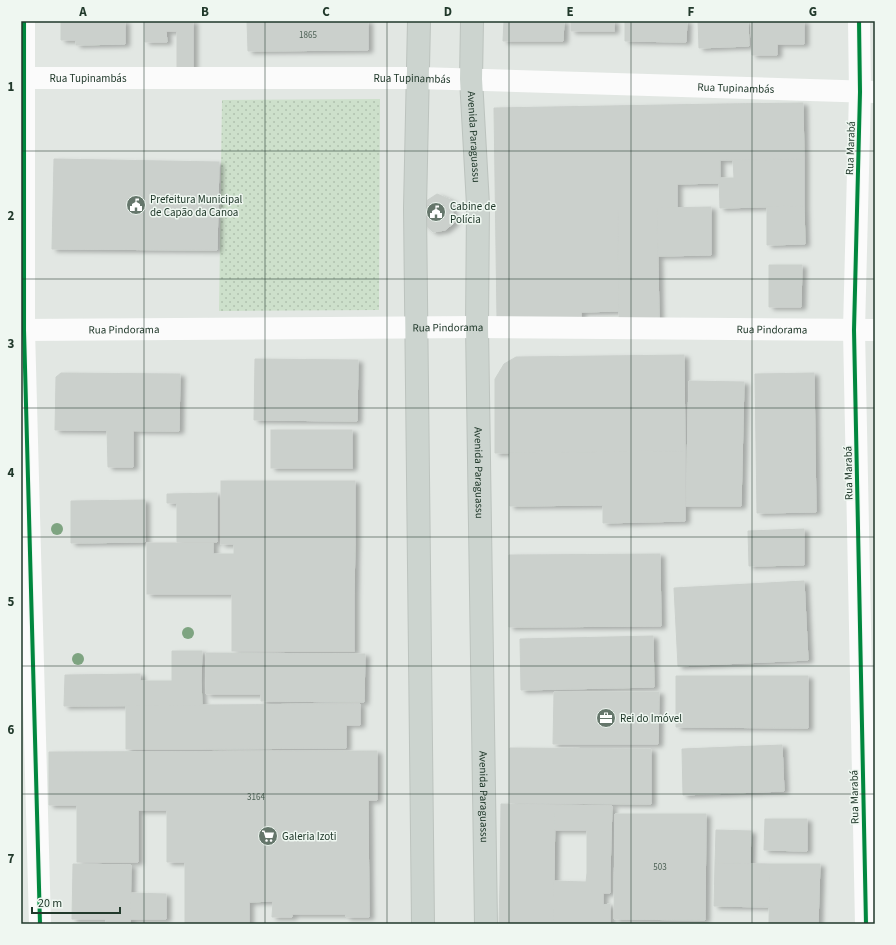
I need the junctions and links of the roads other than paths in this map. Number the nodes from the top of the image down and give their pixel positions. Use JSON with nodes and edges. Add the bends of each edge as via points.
{"nodes":[{"id":1,"x":24,"y":21,"type":"edge"},
{"id":2,"x":419,"y":21,"type":"edge"},
{"id":3,"x":472,"y":21,"type":"edge"},
{"id":4,"x":859,"y":21,"type":"edge"},
{"id":5,"x":22,"y":78,"type":"edge"},
{"id":6,"x":419,"y":78,"type":"junction"},
{"id":7,"x":472,"y":79,"type":"junction"},
{"id":8,"x":868,"y":92,"type":"edge"},
{"id":9,"x":417,"y":327,"type":"junction"},
{"id":10,"x":477,"y":327,"type":"junction"},
{"id":11,"x":23,"y":330,"type":"edge"},
{"id":12,"x":864,"y":330,"type":"edge"},
{"id":13,"x":40,"y":924,"type":"edge"},
{"id":14,"x":423,"y":924,"type":"edge"},
{"id":15,"x":486,"y":924,"type":"edge"},
{"id":16,"x":866,"y":924,"type":"edge"}],
"edges":[{"from":1,"to":5,"type":"street"},
{"from":2,"to":6,"type":"main road"},
{"from":3,"to":7,"type":"main road","name":"Avenida Paraguassu"},
{"from":4,"to":8,"type":"street","name":"Rua Marabá"},
{"from":5,"to":6,"type":"street","name":"Rua Tupinambás"},
{"from":5,"to":11,"type":"street"},
{"from":6,"to":7,"type":"street","name":"Rua Tupinambás"},
{"from":6,"to":9,"type":"main road","via":[[415,208]]},
{"from":7,"to":8,"type":"street","name":"Rua Tupinambás"},
{"from":7,"to":10,"type":"main road","name":"Avenida Paraguassu","via":[[478,205]]},
{"from":8,"to":12,"type":"street","name":"Rua Marabá"},
{"from":9,"to":10,"type":"street","name":"Rua Pindorama"},
{"from":9,"to":11,"type":"street","name":"Rua Pindorama"},
{"from":9,"to":14,"type":"main road"},
{"from":10,"to":12,"type":"street","name":"Rua Pindorama"},
{"from":10,"to":15,"type":"main road","name":"Avenida Paraguassu"},
{"from":11,"to":13,"type":"street"},
{"from":12,"to":16,"type":"street","name":"Rua Marabá"}]}
